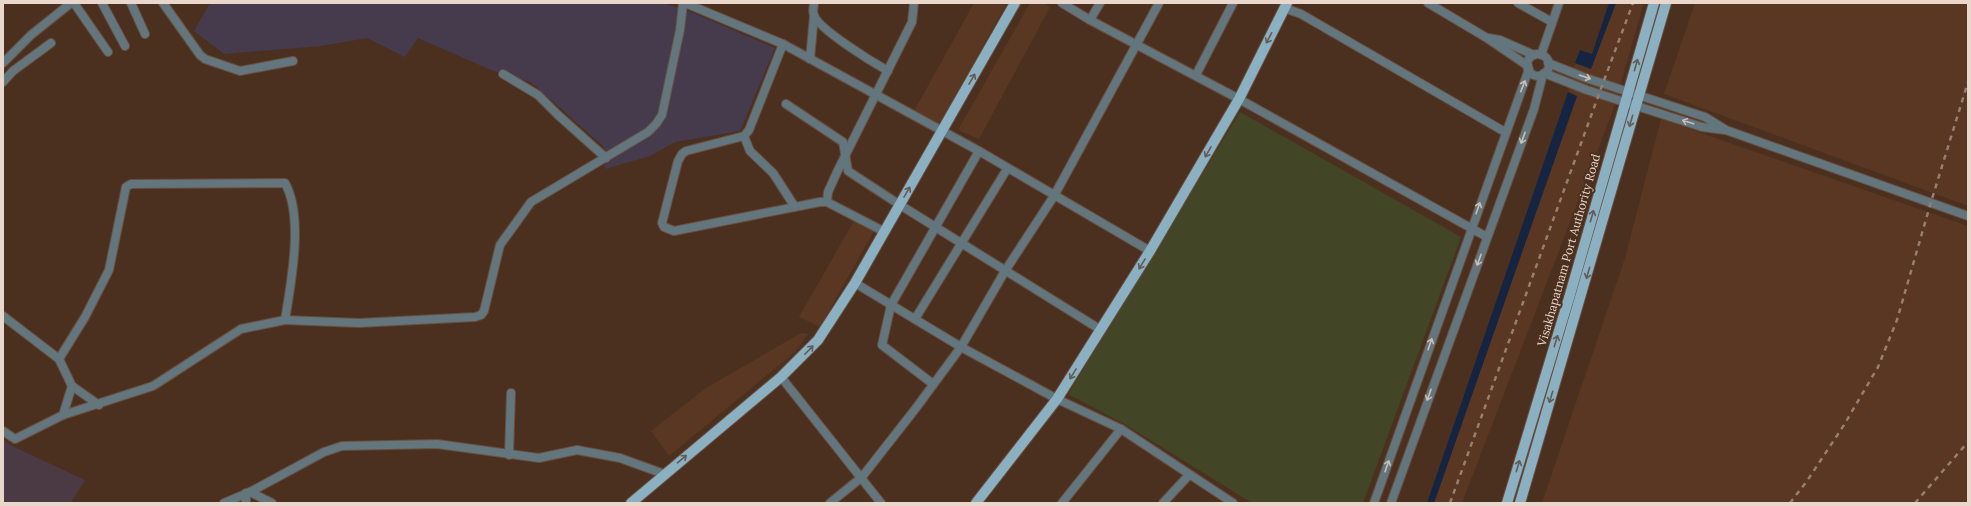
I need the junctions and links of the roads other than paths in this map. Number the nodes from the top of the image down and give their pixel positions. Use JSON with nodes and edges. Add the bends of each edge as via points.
{"nodes":[{"id":1,"x":72,"y":3,"type":"edge"},
{"id":2,"x":102,"y":3,"type":"edge"},
{"id":3,"x":132,"y":3,"type":"edge"},
{"id":4,"x":163,"y":3,"type":"edge"},
{"id":5,"x":684,"y":3,"type":"edge"},
{"id":6,"x":814,"y":3,"type":"edge"},
{"id":7,"x":914,"y":3,"type":"edge"},
{"id":8,"x":1015,"y":3,"type":"edge"},
{"id":9,"x":1062,"y":3,"type":"edge"},
{"id":10,"x":1100,"y":3,"type":"edge"},
{"id":11,"x":1159,"y":3,"type":"edge"},
{"id":12,"x":1233,"y":3,"type":"edge"},
{"id":13,"x":1428,"y":3,"type":"edge"},
{"id":14,"x":1518,"y":3,"type":"edge"},
{"id":15,"x":1559,"y":3,"type":"edge"},
{"id":16,"x":1654,"y":3,"type":"edge"},
{"id":17,"x":1666,"y":3,"type":"edge"},
{"id":18,"x":1286,"y":5,"type":"edge"},
{"id":19,"x":814,"y":16,"type":"junction"},
{"id":20,"x":1090,"y":20,"type":"junction"},
{"id":21,"x":1552,"y":22,"type":"junction"},
{"id":22,"x":145,"y":34,"type":"dead end"},
{"id":23,"x":1487,"y":38,"type":"junction"},
{"id":24,"x":50,"y":43,"type":"dead end"},
{"id":25,"x":783,"y":44,"type":"junction"},
{"id":26,"x":1137,"y":44,"type":"junction"},
{"id":27,"x":125,"y":46,"type":"dead end"},
{"id":28,"x":108,"y":52,"type":"dead end"},
{"id":29,"x":1537,"y":55,"type":"junction"},
{"id":30,"x":810,"y":59,"type":"junction"},
{"id":31,"x":294,"y":61,"type":"dead end"},
{"id":32,"x":3,"y":63,"type":"edge"},
{"id":33,"x":1548,"y":63,"type":"junction"},
{"id":34,"x":1528,"y":68,"type":"junction"},
{"id":35,"x":888,"y":71,"type":"junction"},
{"id":36,"x":503,"y":74,"type":"dead end"},
{"id":37,"x":1544,"y":74,"type":"junction"},
{"id":38,"x":1196,"y":75,"type":"junction"},
{"id":39,"x":3,"y":82,"type":"edge"},
{"id":40,"x":1628,"y":92,"type":"junction"},
{"id":41,"x":1639,"y":95,"type":"junction"},
{"id":42,"x":876,"y":96,"type":"junction"},
{"id":43,"x":1239,"y":99,"type":"junction"},
{"id":44,"x":1625,"y":102,"type":"junction"},
{"id":45,"x":786,"y":104,"type":"dead end"},
{"id":46,"x":1636,"y":105,"type":"junction"},
{"id":47,"x":1726,"y":130,"type":"junction"},
{"id":48,"x":942,"y":132,"type":"junction"},
{"id":49,"x":1505,"y":132,"type":"junction"},
{"id":50,"x":744,"y":136,"type":"junction"},
{"id":51,"x":979,"y":151,"type":"junction"},
{"id":52,"x":846,"y":157,"type":"junction"},
{"id":53,"x":606,"y":158,"type":"junction"},
{"id":54,"x":1007,"y":169,"type":"junction"},
{"id":55,"x":1054,"y":196,"type":"junction"},
{"id":56,"x":827,"y":202,"type":"junction"},
{"id":57,"x":900,"y":205,"type":"junction"},
{"id":58,"x":795,"y":207,"type":"junction"},
{"id":59,"x":1968,"y":216,"type":"edge"},
{"id":60,"x":935,"y":227,"type":"junction"},
{"id":61,"x":1471,"y":228,"type":"junction"},
{"id":62,"x":885,"y":232,"type":"junction"},
{"id":63,"x":1487,"y":237,"type":"junction"},
{"id":64,"x":962,"y":244,"type":"junction"},
{"id":65,"x":1150,"y":251,"type":"junction"},
{"id":66,"x":1005,"y":271,"type":"junction"},
{"id":67,"x":855,"y":283,"type":"junction"},
{"id":68,"x":891,"y":305,"type":"junction"},
{"id":69,"x":3,"y":316,"type":"edge"},
{"id":70,"x":915,"y":319,"type":"junction"},
{"id":71,"x":285,"y":320,"type":"junction"},
{"id":72,"x":1101,"y":330,"type":"junction"},
{"id":73,"x":961,"y":347,"type":"junction"},
{"id":74,"x":59,"y":359,"type":"junction"},
{"id":75,"x":781,"y":377,"type":"junction"},
{"id":76,"x":933,"y":384,"type":"junction"},
{"id":77,"x":72,"y":386,"type":"junction"},
{"id":78,"x":511,"y":392,"type":"dead end"},
{"id":79,"x":1057,"y":399,"type":"junction"},
{"id":80,"x":99,"y":405,"type":"junction"},
{"id":81,"x":63,"y":415,"type":"junction"},
{"id":82,"x":1121,"y":429,"type":"junction"},
{"id":83,"x":5,"y":436,"type":"edge"},
{"id":84,"x":509,"y":455,"type":"junction"},
{"id":85,"x":664,"y":474,"type":"junction"},
{"id":86,"x":1189,"y":475,"type":"junction"},
{"id":87,"x":862,"y":478,"type":"junction"},
{"id":88,"x":248,"y":492,"type":"junction"},
{"id":89,"x":636,"y":501,"type":"edge"},
{"id":90,"x":224,"y":503,"type":"edge"},
{"id":91,"x":246,"y":503,"type":"edge"},
{"id":92,"x":272,"y":503,"type":"edge"},
{"id":93,"x":830,"y":503,"type":"edge"},
{"id":94,"x":881,"y":503,"type":"edge"},
{"id":95,"x":976,"y":503,"type":"edge"},
{"id":96,"x":1062,"y":503,"type":"edge"},
{"id":97,"x":1163,"y":503,"type":"edge"},
{"id":98,"x":1233,"y":503,"type":"edge"},
{"id":99,"x":1374,"y":503,"type":"edge"},
{"id":100,"x":1391,"y":503,"type":"edge"},
{"id":101,"x":1507,"y":503,"type":"edge"},
{"id":102,"x":1520,"y":503,"type":"edge"}],
"edges":[{"from":1,"to":28,"type":"street"},
{"from":1,"to":32,"type":"street","via":[[31,35]]},
{"from":2,"to":27,"type":"street"},
{"from":3,"to":22,"type":"street"},
{"from":4,"to":31,"type":"street","via":[[200,56],[205,59],[240,71]]},
{"from":5,"to":25,"type":"street"},
{"from":5,"to":53,"type":"street","via":[[662,115],[648,132]]},
{"from":6,"to":19,"type":"street"},
{"from":7,"to":35,"type":"street","via":[[912,22]]},
{"from":48,"to":8,"type":"main road","one_way":true},
{"from":9,"to":20,"type":"street"},
{"from":10,"to":20,"type":"street"},
{"from":11,"to":26,"type":"street"},
{"from":12,"to":38,"type":"street"},
{"from":13,"to":23,"type":"street"},
{"from":14,"to":21,"type":"street"},
{"from":15,"to":21,"type":"street"},
{"from":40,"to":16,"type":"main road","name":"Visakhapatnam Port Authority Road","one_way":true},
{"from":17,"to":41,"type":"main road","name":"Visakhapatnam Port Authority Road"},
{"from":18,"to":43,"type":"main road","one_way":true},
{"from":18,"to":49,"type":"street"},
{"from":19,"to":30,"type":"street"},
{"from":19,"to":35,"type":"street","via":[[816,21],[854,51]]},
{"from":20,"to":26,"type":"street"},
{"from":21,"to":29,"type":"street"},
{"from":23,"to":29,"type":"street","via":[[1500,40]]},
{"from":23,"to":34,"type":"street"},
{"from":24,"to":39,"type":"street","via":[[13,71]]},
{"from":25,"to":30,"type":"street"},
{"from":25,"to":50,"type":"street","via":[[749,130]]},
{"from":26,"to":38,"type":"street"},
{"from":26,"to":55,"type":"street"},
{"from":29,"to":33,"type":"street","via":[[1547,58]]},
{"from":29,"to":34,"type":"street","via":[[1529,60]]},
{"from":30,"to":42,"type":"street"},
{"from":33,"to":37,"type":"street","via":[[1548,69]]},
{"from":33,"to":40,"type":"street","one_way":true},
{"from":34,"to":37,"type":"street","via":[[1533,74]]},
{"from":49,"to":34,"type":"street","one_way":true},
{"from":35,"to":42,"type":"street"},
{"from":36,"to":53,"type":"street","via":[[538,94]]},
{"from":37,"to":44,"type":"street"},
{"from":37,"to":63,"type":"street","one_way":true,"via":[[1534,109]]},
{"from":38,"to":43,"type":"street"},
{"from":40,"to":41,"type":"street"},
{"from":40,"to":44,"type":"main road","name":"Visakhapatnam Port Authority Road"},
{"from":41,"to":46,"type":"main road","name":"Visakhapatnam Port Authority Road"},
{"from":41,"to":47,"type":"street","via":[[1705,117]]},
{"from":42,"to":48,"type":"street"},
{"from":42,"to":52,"type":"street"},
{"from":43,"to":61,"type":"street"},
{"from":43,"to":65,"type":"main road","one_way":true},
{"from":44,"to":46,"type":"street"},
{"from":101,"to":44,"type":"main road","name":"Visakhapatnam Port Authority Road","one_way":true,"via":[[1563,320]]},
{"from":45,"to":52,"type":"street","via":[[843,142]]},
{"from":47,"to":46,"type":"street","one_way":true,"via":[[1702,127]]},
{"from":46,"to":102,"type":"main road","name":"Visakhapatnam Port Authority Road","one_way":true},
{"from":47,"to":59,"type":"street"},
{"from":48,"to":51,"type":"street"},
{"from":57,"to":48,"type":"main road","one_way":true},
{"from":61,"to":49,"type":"street","one_way":true},
{"from":50,"to":58,"type":"street","via":[[750,151],[773,173]]},
{"from":50,"to":58,"type":"street","via":[[682,154],[662,223],[664,227],[674,231]]},
{"from":51,"to":54,"type":"street"},
{"from":51,"to":60,"type":"street"},
{"from":52,"to":56,"type":"street","via":[[828,192]]},
{"from":52,"to":57,"type":"street","via":[[848,171]]},
{"from":53,"to":71,"type":"street","via":[[531,202],[500,245],[481,315],[359,323]]},
{"from":54,"to":55,"type":"street"},
{"from":54,"to":64,"type":"street"},
{"from":55,"to":65,"type":"street"},
{"from":55,"to":66,"type":"street"},
{"from":56,"to":58,"type":"street"},
{"from":56,"to":62,"type":"street"},
{"from":57,"to":60,"type":"street"},
{"from":57,"to":62,"type":"main road"},
{"from":60,"to":64,"type":"street"},
{"from":60,"to":68,"type":"street"},
{"from":61,"to":63,"type":"street"},
{"from":99,"to":61,"type":"street","one_way":true},
{"from":62,"to":67,"type":"main road"},
{"from":63,"to":100,"type":"street","one_way":true},
{"from":64,"to":66,"type":"street"},
{"from":64,"to":70,"type":"street"},
{"from":65,"to":72,"type":"main road","one_way":true},
{"from":66,"to":72,"type":"street"},
{"from":66,"to":73,"type":"street"},
{"from":67,"to":68,"type":"street"},
{"from":75,"to":67,"type":"main road","one_way":true,"via":[[818,340]]},
{"from":68,"to":70,"type":"street"},
{"from":68,"to":76,"type":"street","via":[[882,345]]},
{"from":69,"to":74,"type":"street"},
{"from":70,"to":73,"type":"street"},
{"from":71,"to":74,"type":"street","via":[[293,268],[294,220],[290,191],[285,183],[130,184],[124,192],[109,270],[85,317]]},
{"from":71,"to":80,"type":"street","via":[[241,328],[153,386]]},
{"from":72,"to":79,"type":"main road","one_way":true},
{"from":73,"to":76,"type":"street"},
{"from":73,"to":79,"type":"street"},
{"from":74,"to":77,"type":"street"},
{"from":85,"to":75,"type":"main road","one_way":true},
{"from":75,"to":87,"type":"street"},
{"from":76,"to":87,"type":"street"},
{"from":77,"to":80,"type":"street"},
{"from":77,"to":81,"type":"street"},
{"from":78,"to":84,"type":"street"},
{"from":79,"to":82,"type":"street"},
{"from":79,"to":95,"type":"main road"},
{"from":80,"to":81,"type":"street"},
{"from":81,"to":83,"type":"street","via":[[22,437],[15,439]]},
{"from":82,"to":86,"type":"street"},
{"from":82,"to":96,"type":"street"},
{"from":84,"to":85,"type":"street","via":[[539,458],[577,450],[620,458]]},
{"from":84,"to":88,"type":"street","via":[[437,444],[342,446],[324,452]]},
{"from":85,"to":89,"type":"main road"},
{"from":86,"to":97,"type":"street"},
{"from":86,"to":98,"type":"street"},
{"from":87,"to":93,"type":"street"},
{"from":87,"to":94,"type":"street"},
{"from":88,"to":90,"type":"street"},
{"from":88,"to":91,"type":"street"},
{"from":88,"to":92,"type":"street"}]}
